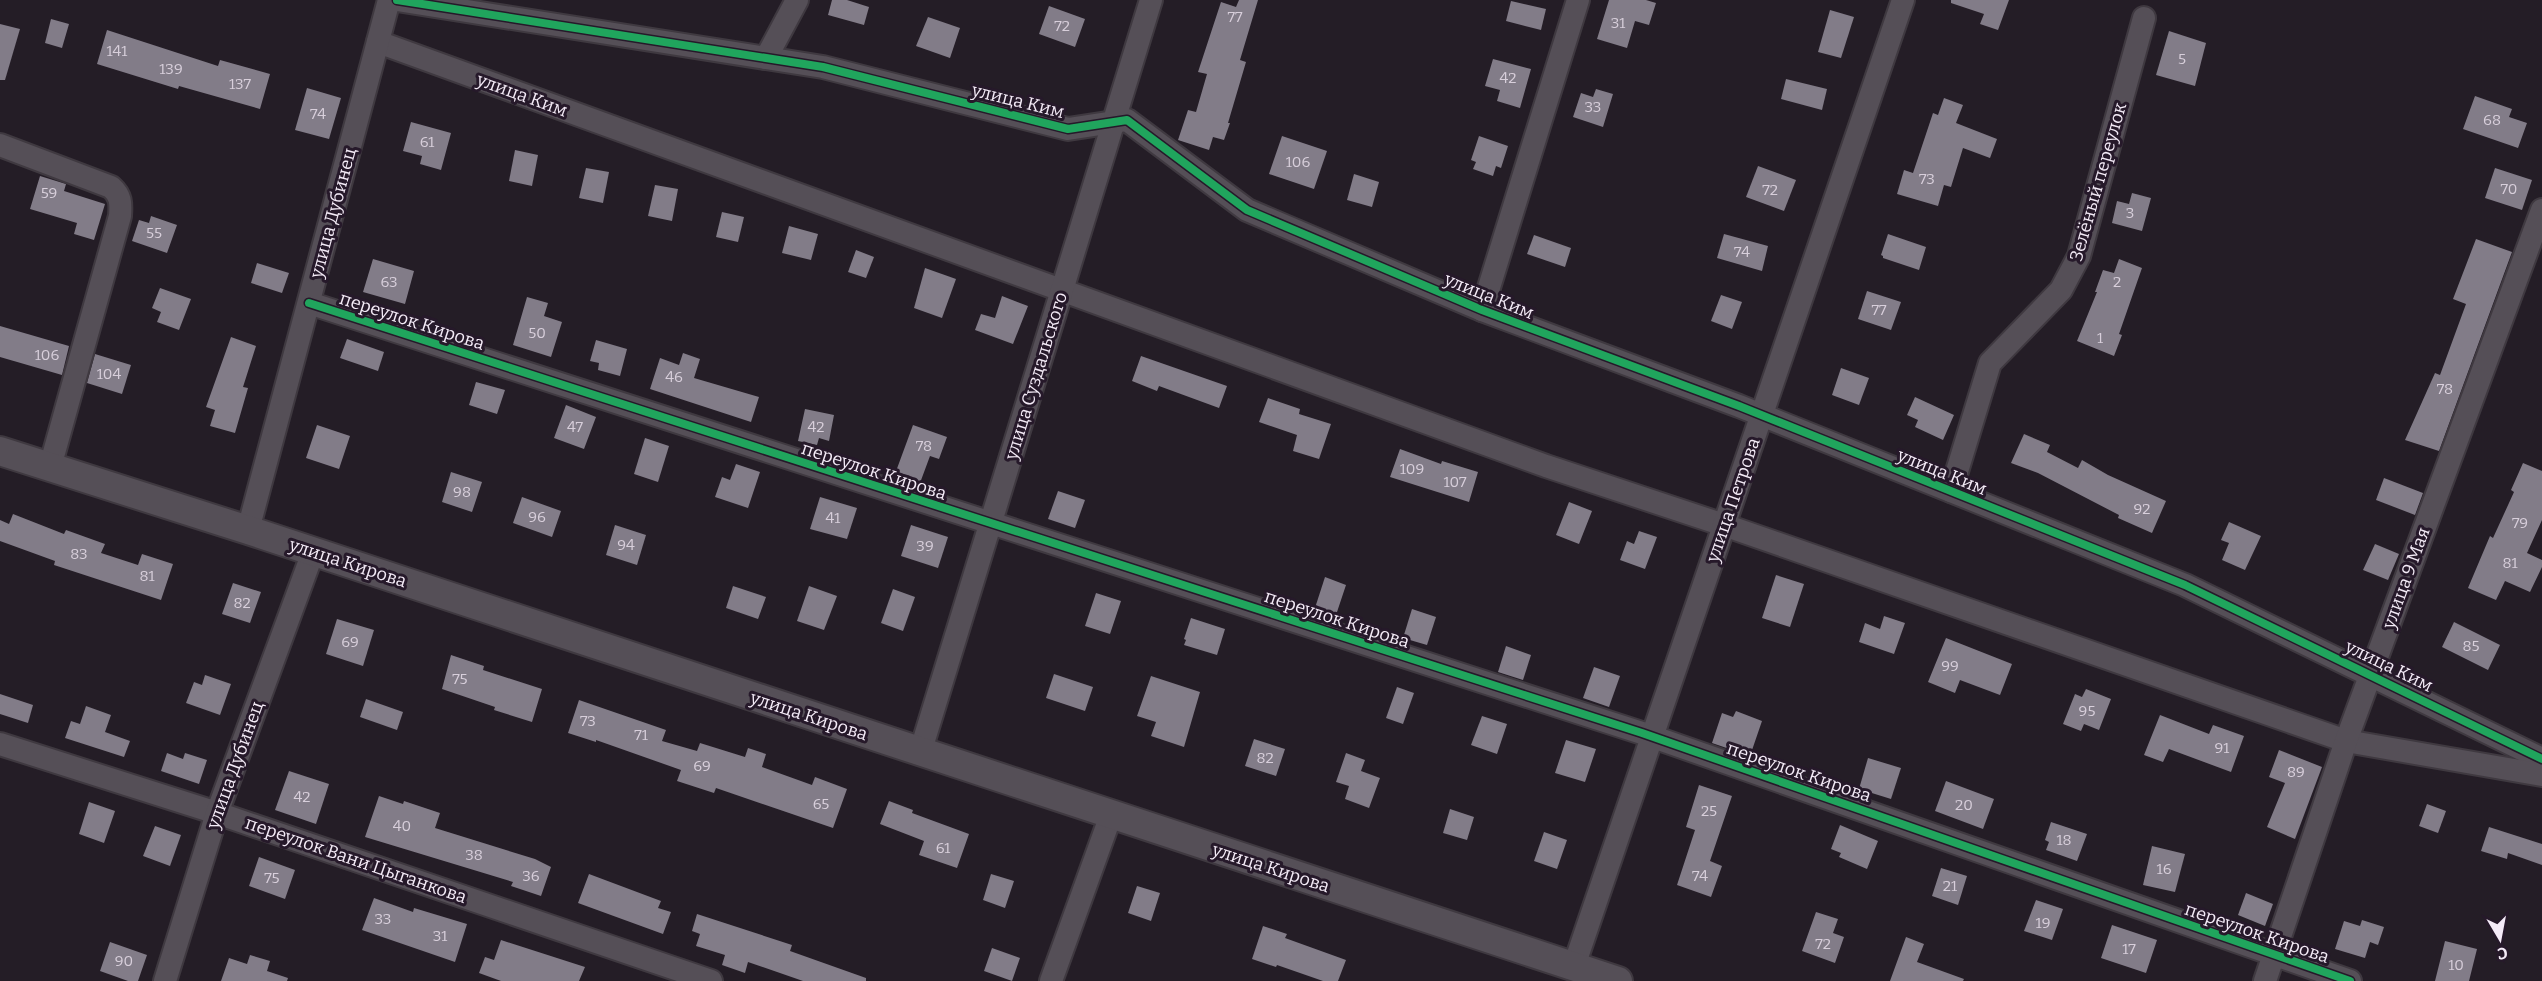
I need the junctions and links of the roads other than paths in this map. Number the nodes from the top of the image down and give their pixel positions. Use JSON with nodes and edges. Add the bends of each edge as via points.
{"nodes":[{"id":1,"x":389,"y":0,"type":"edge"},
{"id":2,"x":397,"y":0,"type":"edge"},
{"id":3,"x":796,"y":0,"type":"edge"},
{"id":4,"x":1151,"y":0,"type":"edge"},
{"id":5,"x":1578,"y":0,"type":"edge"},
{"id":6,"x":1903,"y":0,"type":"edge"},
{"id":7,"x":2144,"y":18,"type":"dead end"},
{"id":8,"x":378,"y":42,"type":"junction"},
{"id":9,"x":766,"y":58,"type":"junction"},
{"id":10,"x":1113,"y":123,"type":"junction"},
{"id":11,"x":0,"y":145,"type":"edge"},
{"id":12,"x":2542,"y":210,"type":"edge"},
{"id":13,"x":1062,"y":291,"type":"junction"},
{"id":14,"x":309,"y":303,"type":"junction"},
{"id":15,"x":1482,"y":310,"type":"junction"},
{"id":16,"x":1762,"y":415,"type":"junction"},
{"id":17,"x":0,"y":451,"type":"edge"},
{"id":18,"x":50,"y":467,"type":"junction"},
{"id":19,"x":1951,"y":491,"type":"junction"},
{"id":20,"x":990,"y":524,"type":"junction"},
{"id":21,"x":1724,"y":525,"type":"junction"},
{"id":22,"x":248,"y":530,"type":"junction"},
{"id":23,"x":313,"y":552,"type":"junction"},
{"id":24,"x":2371,"y":674,"type":"junction"},
{"id":25,"x":1653,"y":736,"type":"junction"},
{"id":26,"x":2346,"y":741,"type":"junction"},
{"id":27,"x":0,"y":744,"type":"edge"},
{"id":28,"x":920,"y":753,"type":"junction"},
{"id":29,"x":2542,"y":759,"type":"edge"},
{"id":30,"x":2542,"y":775,"type":"edge"},
{"id":31,"x":217,"y":813,"type":"junction"},
{"id":32,"x":1111,"y":815,"type":"junction"},
{"id":33,"x":2274,"y":955,"type":"junction"},
{"id":34,"x":1574,"y":966,"type":"junction"},
{"id":35,"x":165,"y":981,"type":"edge"},
{"id":36,"x":711,"y":981,"type":"edge"},
{"id":37,"x":1051,"y":981,"type":"edge"},
{"id":38,"x":1618,"y":981,"type":"edge"},
{"id":39,"x":2265,"y":981,"type":"edge"},
{"id":40,"x":2350,"y":981,"type":"edge"}],
"edges":[{"from":1,"to":8,"type":"street","name":"улица Дубинец"},
{"from":2,"to":9,"type":"street","name":"улица Ким"},
{"from":3,"to":9,"type":"street"},
{"from":4,"to":10,"type":"street","name":"улица Суздальского"},
{"from":5,"to":15,"type":"street"},
{"from":6,"to":16,"type":"street","name":"улица Петрова"},
{"from":7,"to":19,"type":"street","name":"Зелёный переулок","via":[[2079,256],[2061,290],[1990,363]]},
{"from":8,"to":13,"type":"street","name":"улица Ким"},
{"from":8,"to":14,"type":"street","name":"улица Дубинец"},
{"from":9,"to":10,"type":"street","name":"улица Ким","via":[[823,67],[1068,129]]},
{"from":10,"to":13,"type":"street","name":"улица Суздальского"},
{"from":10,"to":15,"type":"street","name":"улица Ким","via":[[1127,120],[1247,210]]},
{"from":11,"to":18,"type":"street","via":[[111,187],[121,203]]},
{"from":12,"to":24,"type":"street","name":"улица 9 Мая"},
{"from":13,"to":20,"type":"street","name":"улица Суздальского"},
{"from":13,"to":21,"type":"street","name":"улица Ким","via":[[1546,466]]},
{"from":14,"to":20,"type":"street","name":"переулок Кирова"},
{"from":14,"to":22,"type":"street","name":"улица Дубинец"},
{"from":15,"to":16,"type":"street","name":"улица Ким"},
{"from":16,"to":19,"type":"street","name":"улица Ким"},
{"from":16,"to":21,"type":"street","name":"улица Петрова"},
{"from":17,"to":18,"type":"street","name":"улица Кирова"},
{"from":18,"to":22,"type":"street","name":"улица Кирова"},
{"from":19,"to":24,"type":"street","name":"улица Ким","via":[[2185,585]]},
{"from":20,"to":25,"type":"street","name":"переулок Кирова"},
{"from":20,"to":28,"type":"street","name":"улица Суздальского"},
{"from":21,"to":25,"type":"street","name":"улица Петрова"},
{"from":21,"to":26,"type":"street","name":"улица Ким"},
{"from":22,"to":23,"type":"street","name":"улица Кирова"},
{"from":23,"to":28,"type":"street","name":"улица Кирова"},
{"from":23,"to":31,"type":"street","name":"улица Дубинец"},
{"from":24,"to":26,"type":"street","name":"улица 9 Мая"},
{"from":24,"to":29,"type":"street","name":"улица Ким"},
{"from":25,"to":33,"type":"street","name":"переулок Кирова"},
{"from":25,"to":34,"type":"street","name":"улица Петрова"},
{"from":26,"to":30,"type":"street","name":"улица Ким"},
{"from":26,"to":33,"type":"street","name":"улица 9 Мая"},
{"from":27,"to":31,"type":"street","name":"переулок Вани Цыганкова"},
{"from":28,"to":32,"type":"street","name":"улица Кирова"},
{"from":31,"to":35,"type":"street","name":"улица Дубинец"},
{"from":31,"to":36,"type":"street","name":"переулок Вани Цыганкова"},
{"from":32,"to":34,"type":"street","name":"улица Кирова"},
{"from":32,"to":37,"type":"street"},
{"from":33,"to":39,"type":"street","name":"улица 9 Мая"},
{"from":33,"to":40,"type":"street","name":"переулок Кирова"},
{"from":34,"to":38,"type":"street","name":"улица Кирова"}]}
